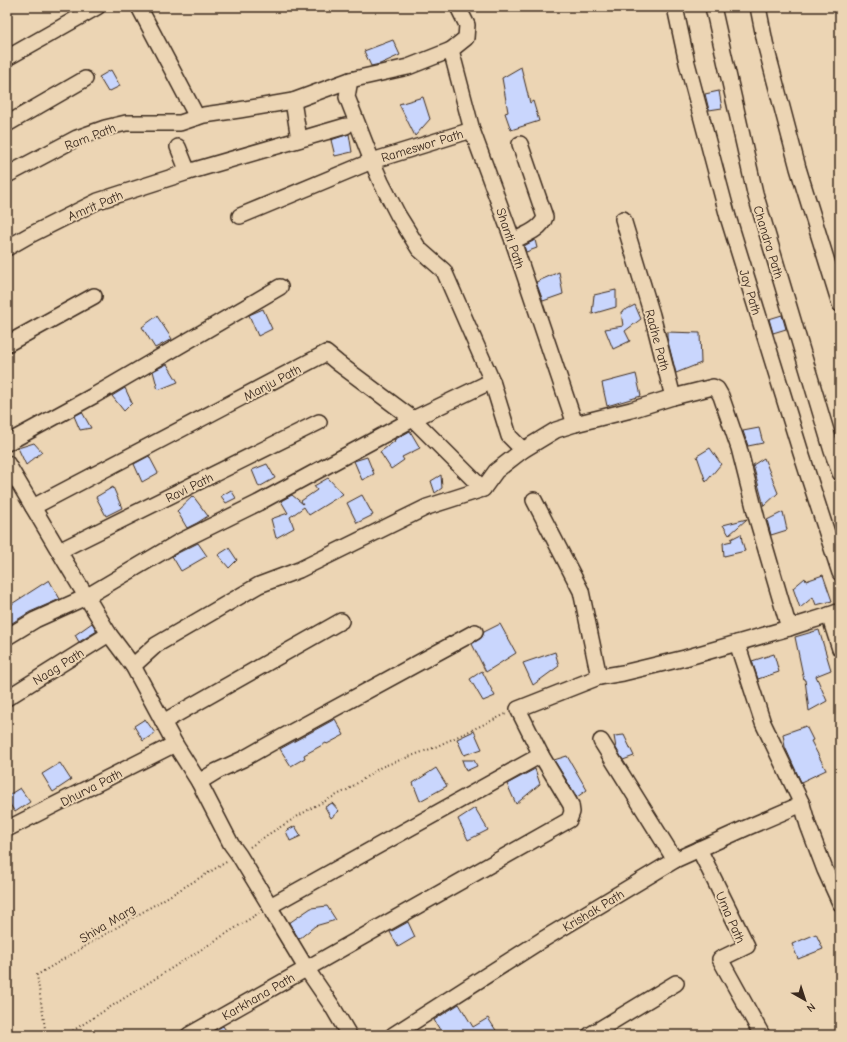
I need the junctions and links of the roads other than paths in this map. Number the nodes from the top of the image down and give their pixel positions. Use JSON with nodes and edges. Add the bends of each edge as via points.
{"nodes":[{"id":1,"x":97,"y":7,"type":"edge"},
{"id":2,"x":139,"y":7,"type":"edge"},
{"id":3,"x":458,"y":7,"type":"edge"},
{"id":4,"x":675,"y":7,"type":"edge"},
{"id":5,"x":713,"y":7,"type":"edge"},
{"id":6,"x":758,"y":7,"type":"edge"},
{"id":7,"x":451,"y":50,"type":"junction"},
{"id":8,"x":7,"y":58,"type":"edge"},
{"id":9,"x":85,"y":79,"type":"dead end"},
{"id":10,"x":350,"y":80,"type":"junction"},
{"id":11,"x":294,"y":101,"type":"junction"},
{"id":12,"x":197,"y":117,"type":"junction"},
{"id":13,"x":7,"y":124,"type":"edge"},
{"id":14,"x":346,"y":126,"type":"dead end"},
{"id":15,"x":472,"y":130,"type":"junction"},
{"id":16,"x":299,"y":139,"type":"junction"},
{"id":17,"x":520,"y":144,"type":"dead end"},
{"id":18,"x":178,"y":147,"type":"dead end"},
{"id":19,"x":372,"y":161,"type":"junction"},
{"id":20,"x":188,"y":172,"type":"junction"},
{"id":21,"x":7,"y":175,"type":"edge"},
{"id":22,"x":240,"y":216,"type":"dead end"},
{"id":23,"x":623,"y":219,"type":"dead end"},
{"id":24,"x":513,"y":241,"type":"junction"},
{"id":25,"x":7,"y":248,"type":"edge"},
{"id":26,"x":280,"y":287,"type":"dead end"},
{"id":27,"x":94,"y":296,"type":"dead end"},
{"id":28,"x":840,"y":304,"type":"edge"},
{"id":29,"x":7,"y":344,"type":"edge"},
{"id":30,"x":492,"y":381,"type":"junction"},
{"id":31,"x":673,"y":397,"type":"junction"},
{"id":32,"x":413,"y":419,"type":"junction"},
{"id":33,"x":319,"y":422,"type":"dead end"},
{"id":34,"x":576,"y":424,"type":"junction"},
{"id":35,"x":7,"y":443,"type":"edge"},
{"id":36,"x":523,"y":450,"type":"junction"},
{"id":37,"x":7,"y":463,"type":"edge"},
{"id":38,"x":840,"y":473,"type":"edge"},
{"id":39,"x":483,"y":489,"type":"junction"},
{"id":40,"x":534,"y":500,"type":"dead end"},
{"id":41,"x":33,"y":508,"type":"junction"},
{"id":42,"x":59,"y":551,"type":"junction"},
{"id":43,"x":840,"y":573,"type":"edge"},
{"id":44,"x":86,"y":596,"type":"junction"},
{"id":45,"x":835,"y":613,"type":"edge"},
{"id":46,"x":341,"y":620,"type":"dead end"},
{"id":47,"x":789,"y":628,"type":"junction"},
{"id":48,"x":475,"y":632,"type":"dead end"},
{"id":49,"x":109,"y":634,"type":"junction"},
{"id":50,"x":7,"y":637,"type":"edge"},
{"id":51,"x":737,"y":643,"type":"junction"},
{"id":52,"x":840,"y":649,"type":"edge"},
{"id":53,"x":133,"y":666,"type":"junction"},
{"id":54,"x":599,"y":677,"type":"junction"},
{"id":55,"x":7,"y":698,"type":"edge"},
{"id":56,"x":163,"y":722,"type":"junction"},
{"id":57,"x":601,"y":740,"type":"dead end"},
{"id":58,"x":175,"y":744,"type":"junction"},
{"id":59,"x":541,"y":755,"type":"junction"},
{"id":60,"x":199,"y":782,"type":"junction"},
{"id":61,"x":802,"y":804,"type":"junction"},
{"id":62,"x":7,"y":829,"type":"edge"},
{"id":63,"x":699,"y":849,"type":"junction"},
{"id":64,"x":675,"y":860,"type":"junction"},
{"id":65,"x":840,"y":903,"type":"edge"},
{"id":66,"x":270,"y":906,"type":"junction"},
{"id":67,"x":306,"y":968,"type":"junction"},
{"id":68,"x":676,"y":983,"type":"dead end"},
{"id":69,"x":189,"y":1035,"type":"edge"},
{"id":70,"x":349,"y":1035,"type":"edge"},
{"id":71,"x":393,"y":1035,"type":"edge"},
{"id":72,"x":590,"y":1035,"type":"edge"},
{"id":73,"x":762,"y":1035,"type":"edge"}],
"edges":[{"from":1,"to":8,"type":"street"},
{"from":2,"to":12,"type":"street"},
{"from":3,"to":7,"type":"street","name":"Ram Path","via":[[467,25],[466,38]]},
{"from":4,"to":43,"type":"street","name":"Jay Path","via":[[687,63],[728,217]]},
{"from":5,"to":38,"type":"street","name":"Chandra Path","via":[[755,193]]},
{"from":6,"to":28,"type":"street","via":[[798,168]]},
{"from":7,"to":10,"type":"street","name":"Ram Path","via":[[408,67]]},
{"from":7,"to":15,"type":"street","name":"Shanti Path"},
{"from":9,"to":13,"type":"street"},
{"from":10,"to":11,"type":"street","name":"Ram Path"},
{"from":10,"to":19,"type":"street","via":[[347,97]]},
{"from":11,"to":12,"type":"street","name":"Ram Path"},
{"from":11,"to":16,"type":"street"},
{"from":12,"to":21,"type":"street","name":"Ram Path","via":[[180,123],[126,124],[106,128],[78,138]]},
{"from":14,"to":16,"type":"street","name":"Amrit Path"},
{"from":15,"to":19,"type":"street","name":"Rameswor Path"},
{"from":15,"to":24,"type":"street","name":"Shanti Path"},
{"from":16,"to":20,"type":"street","name":"Amrit Path"},
{"from":17,"to":24,"type":"street","via":[[545,217],[539,227]]},
{"from":18,"to":20,"type":"street"},
{"from":19,"to":22,"type":"street","name":"Rameswor Path"},
{"from":19,"to":30,"type":"street","via":[[398,215],[419,249],[444,271]]},
{"from":20,"to":25,"type":"street","name":"Amrit Path","via":[[98,201]]},
{"from":23,"to":31,"type":"street","name":"Radhe Path"},
{"from":24,"to":34,"type":"street","name":"Shanti Path"},
{"from":26,"to":35,"type":"street"},
{"from":27,"to":29,"type":"street"},
{"from":30,"to":32,"type":"street"},
{"from":30,"to":36,"type":"street","via":[[509,436]]},
{"from":31,"to":34,"type":"street"},
{"from":31,"to":47,"type":"street","via":[[713,387],[721,396],[739,448]]},
{"from":32,"to":39,"type":"street","name":"Manju Path"},
{"from":32,"to":41,"type":"street","name":"Manju Path","via":[[326,353]]},
{"from":32,"to":44,"type":"street","via":[[258,503],[179,542]]},
{"from":33,"to":42,"type":"street","name":"Ravi Path"},
{"from":34,"to":36,"type":"street","via":[[556,430]]},
{"from":36,"to":39,"type":"street","via":[[496,471]]},
{"from":37,"to":41,"type":"street"},
{"from":39,"to":53,"type":"street","via":[[427,507],[299,570],[259,585],[156,645]]},
{"from":40,"to":54,"type":"street","via":[[581,591]]},
{"from":41,"to":42,"type":"street"},
{"from":42,"to":44,"type":"street"},
{"from":44,"to":49,"type":"street"},
{"from":44,"to":50,"type":"street","via":[[35,620]]},
{"from":45,"to":47,"type":"street"},
{"from":45,"to":52,"type":"street"},
{"from":46,"to":56,"type":"street"},
{"from":47,"to":51,"type":"street"},
{"from":48,"to":60,"type":"street"},
{"from":49,"to":53,"type":"street"},
{"from":49,"to":55,"type":"street","name":"Naag Path"},
{"from":51,"to":54,"type":"street"},
{"from":51,"to":61,"type":"street","via":[[763,723]]},
{"from":53,"to":56,"type":"street"},
{"from":54,"to":59,"type":"street","via":[[518,709]]},
{"from":56,"to":58,"type":"street"},
{"from":57,"to":64,"type":"street"},
{"from":58,"to":60,"type":"street"},
{"from":58,"to":62,"type":"street","name":"Dhurva Path"},
{"from":59,"to":66,"type":"street"},
{"from":59,"to":67,"type":"street","name":"Karkhana Path","via":[[571,805],[569,820]]},
{"from":60,"to":66,"type":"street","via":[[232,844]]},
{"from":61,"to":63,"type":"street","name":"Krishak Path"},
{"from":61,"to":65,"type":"street","via":[[825,870]]},
{"from":63,"to":64,"type":"street","name":"Krishak Path"},
{"from":63,"to":73,"type":"street","name":"Uma Path","via":[[746,946],[720,959]]},
{"from":64,"to":71,"type":"street","name":"Krishak Path","via":[[542,940]]},
{"from":66,"to":67,"type":"street"},
{"from":67,"to":69,"type":"street","name":"Karkhana Path"},
{"from":67,"to":70,"type":"street"},
{"from":68,"to":72,"type":"street"}]}
